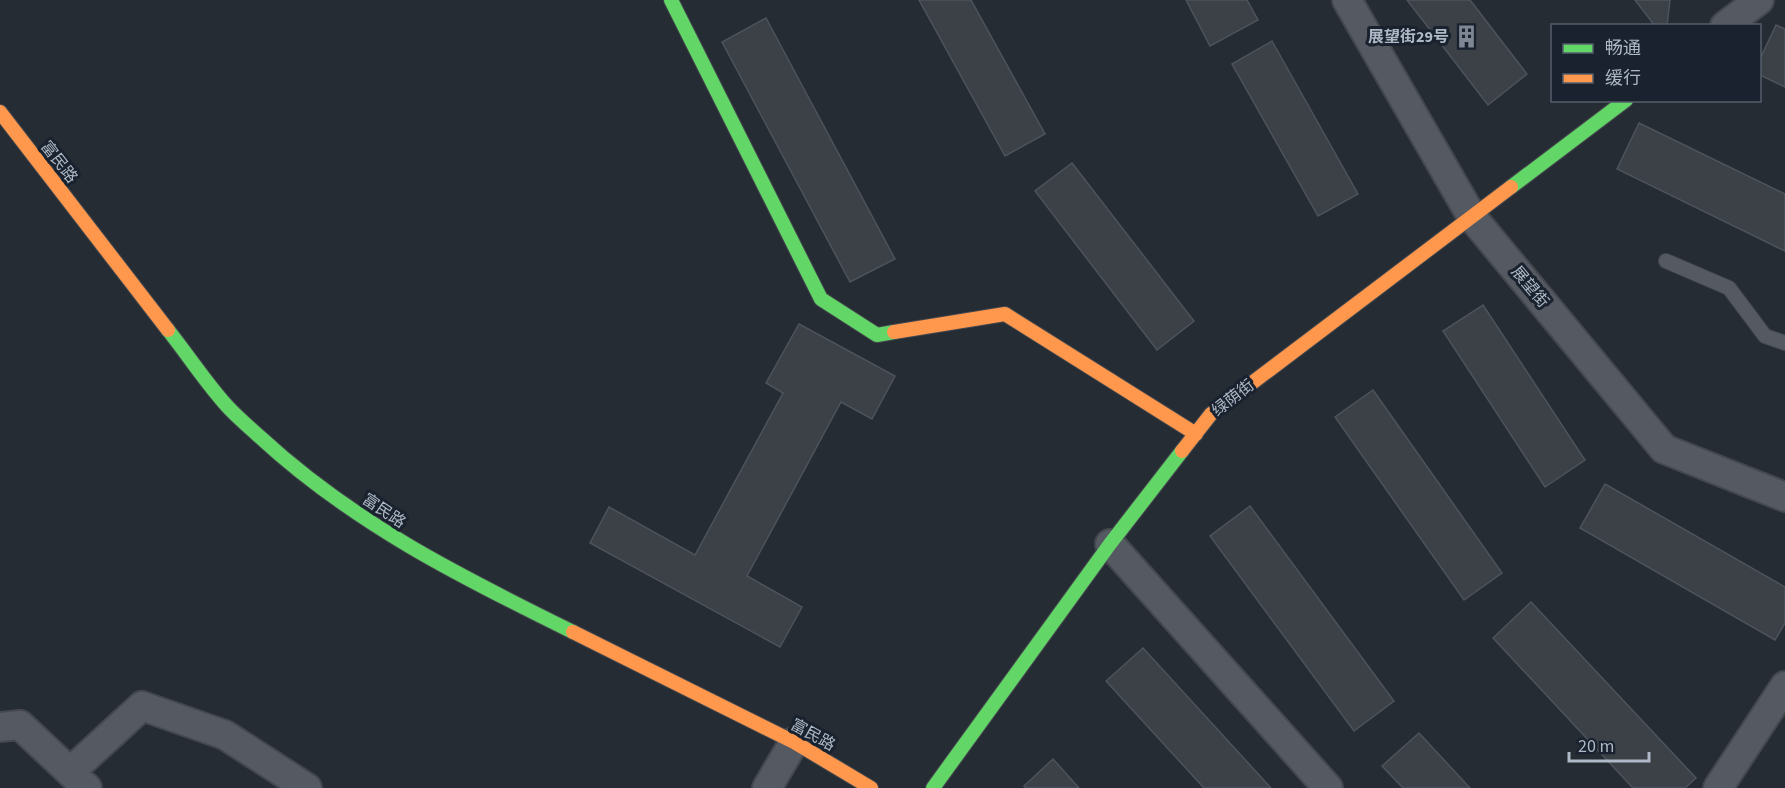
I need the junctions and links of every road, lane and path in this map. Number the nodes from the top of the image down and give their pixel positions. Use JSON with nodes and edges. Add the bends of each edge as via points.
{"nodes":[{"id":1,"x":671,"y":0,"type":"edge"},
{"id":2,"x":1347,"y":0,"type":"edge"},
{"id":3,"x":1759,"y":0,"type":"edge"},
{"id":4,"x":1728,"y":24,"type":"edge"},
{"id":5,"x":1623,"y":102,"type":"edge"},
{"id":6,"x":0,"y":112,"type":"edge"},
{"id":7,"x":1472,"y":217,"type":"junction"},
{"id":8,"x":1666,"y":261,"type":"dead end"},
{"id":9,"x":1785,"y":342,"type":"edge"},
{"id":10,"x":1196,"y":434,"type":"junction"},
{"id":11,"x":1785,"y":497,"type":"edge"},
{"id":12,"x":1110,"y":544,"type":"junction"},
{"id":13,"x":1785,"y":686,"type":"edge"},
{"id":14,"x":0,"y":727,"type":"edge"},
{"id":15,"x":794,"y":742,"type":"junction"},
{"id":16,"x":835,"y":779,"type":"edge"},
{"id":17,"x":78,"y":780,"type":"edge"},
{"id":18,"x":308,"y":788,"type":"edge"},
{"id":19,"x":767,"y":788,"type":"edge"},
{"id":20,"x":871,"y":788,"type":"edge"},
{"id":21,"x":933,"y":788,"type":"edge"},
{"id":22,"x":1328,"y":788,"type":"edge"},
{"id":23,"x":1718,"y":788,"type":"edge"}],
"edges":[{"from":1,"to":10,"type":"street","via":[[821,299],[877,335],[1005,314]]},
{"from":2,"to":7,"type":"street","name":"展望街"},
{"from":3,"to":4,"type":"street"},
{"from":5,"to":7,"type":"street","name":"绿荫街"},
{"from":6,"to":15,"type":"street","name":"富民路","via":[[227,406],[287,462],[400,542],[457,575]]},
{"from":7,"to":10,"type":"street","name":"绿荫街","via":[[1211,414]]},
{"from":7,"to":11,"type":"street","name":"展望街","via":[[1664,448]]},
{"from":8,"to":9,"type":"lane","via":[[1729,288],[1765,336]]},
{"from":10,"to":12,"type":"street","name":"绿荫街"},
{"from":12,"to":21,"type":"street","name":"绿荫街"},
{"from":12,"to":22,"type":"street"},
{"from":13,"to":23,"type":"street"},
{"from":14,"to":17,"type":"street","via":[[20,724]]},
{"from":15,"to":16,"type":"street","name":"富民路"},
{"from":15,"to":19,"type":"street"},
{"from":16,"to":20,"type":"street","name":"富民路"},
{"from":17,"to":18,"type":"street","via":[[142,706],[225,735]]}]}
